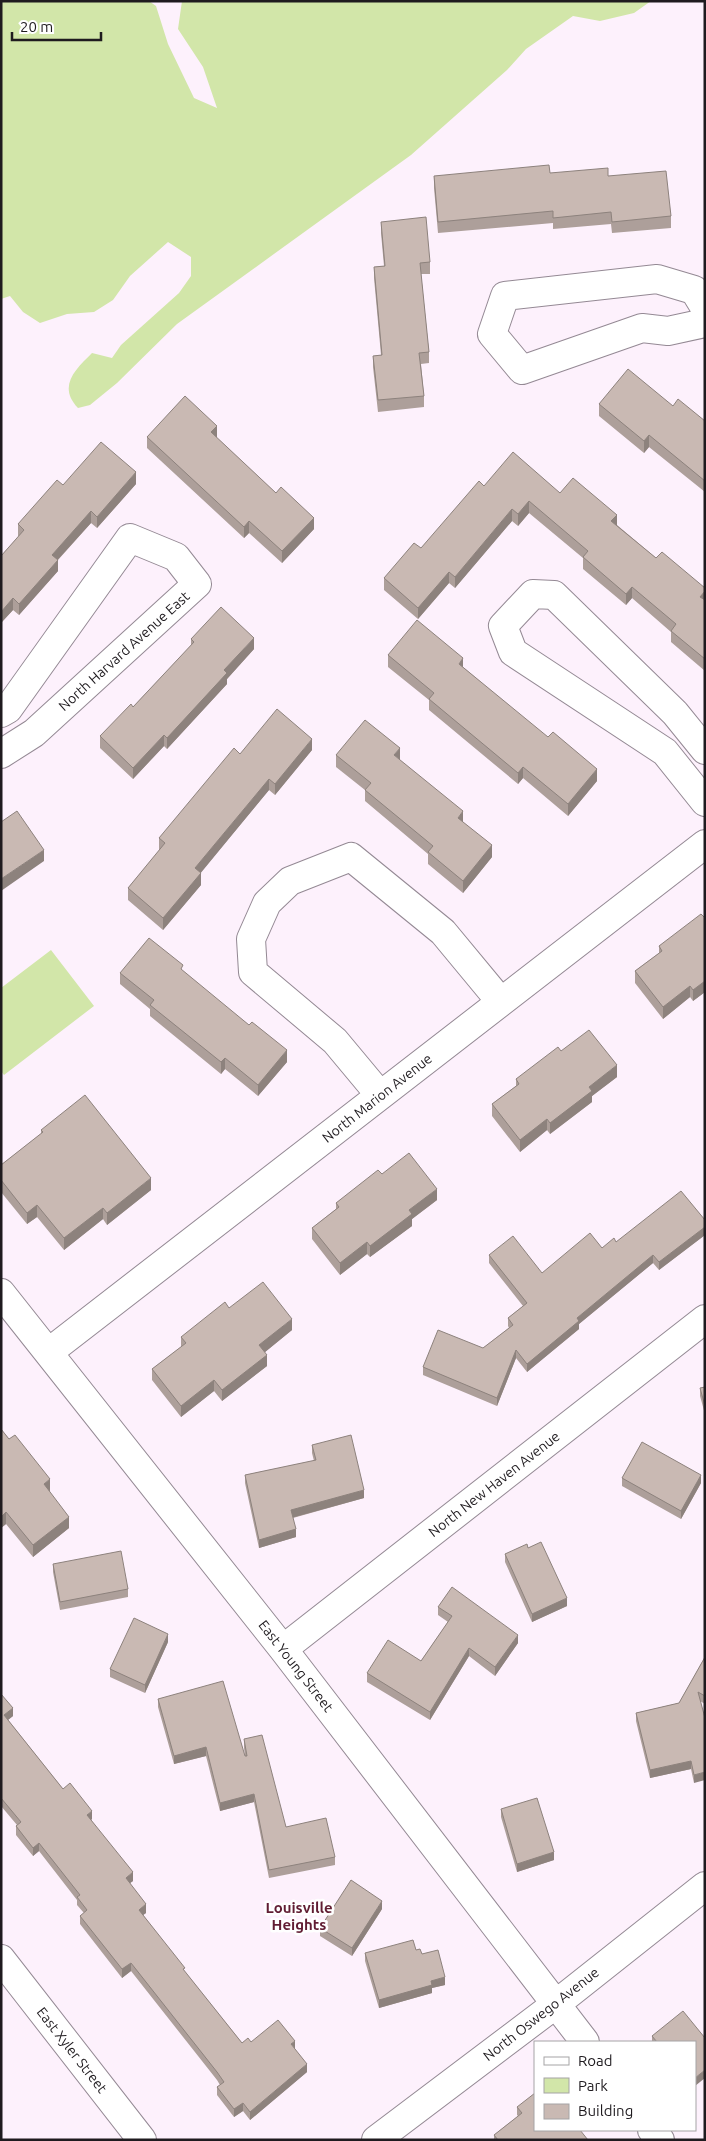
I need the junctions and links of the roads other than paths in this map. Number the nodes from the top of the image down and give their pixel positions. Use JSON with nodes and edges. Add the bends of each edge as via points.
{"nodes":[{"id":1,"x":705,"y":308,"type":"edge"},
{"id":2,"x":705,"y":324,"type":"edge"},
{"id":3,"x":1,"y":713,"type":"edge"},
{"id":4,"x":705,"y":750,"type":"edge"},
{"id":5,"x":1,"y":754,"type":"edge"},
{"id":6,"x":705,"y":802,"type":"edge"},
{"id":7,"x":705,"y":844,"type":"edge"},
{"id":8,"x":501,"y":1002,"type":"junction"},
{"id":9,"x":380,"y":1095,"type":"junction"},
{"id":10,"x":1,"y":1293,"type":"edge"},
{"id":11,"x":705,"y":1319,"type":"edge"},
{"id":12,"x":49,"y":1352,"type":"junction"},
{"id":13,"x":283,"y":1649,"type":"junction"},
{"id":14,"x":705,"y":1886,"type":"edge"},
{"id":15,"x":1,"y":1959,"type":"edge"},
{"id":16,"x":556,"y":2004,"type":"junction"},
{"id":17,"x":584,"y":2041,"type":"edge"},
{"id":18,"x":142,"y":2140,"type":"edge"},
{"id":19,"x":376,"y":2140,"type":"edge"}],
"edges":[{"from":1,"to":2,"type":"street","via":[[694,290],[657,279],[505,296],[492,334],[522,370],[642,328],[668,331]]},
{"from":3,"to":5,"type":"street","name":"North Harvard Avenue East","via":[[8,708],[130,538],[176,557],[197,584],[34,733]]},
{"from":4,"to":6,"type":"street","via":[[675,713],[554,596],[533,594],[504,626],[513,652],[665,752]]},
{"from":7,"to":8,"type":"street","name":"North Marion Avenue"},
{"from":8,"to":9,"type":"street","name":"North Marion Avenue"},
{"from":8,"to":9,"type":"street","via":[[443,932],[351,857],[290,881],[267,903],[251,939],[253,972],[335,1041]]},
{"from":9,"to":12,"type":"street","name":"North Marion Avenue"},
{"from":10,"to":12,"type":"street","name":"East Young Street"},
{"from":11,"to":13,"type":"street","name":"North New Haven Avenue"},
{"from":12,"to":13,"type":"street","name":"East Young Street"},
{"from":13,"to":16,"type":"street","name":"East Young Street"},
{"from":14,"to":16,"type":"street","name":"North Oswego Avenue"},
{"from":15,"to":18,"type":"street","name":"East Xyler Street"},
{"from":16,"to":17,"type":"street","name":"East Young Street"},
{"from":16,"to":19,"type":"street","name":"North Oswego Avenue"}]}
